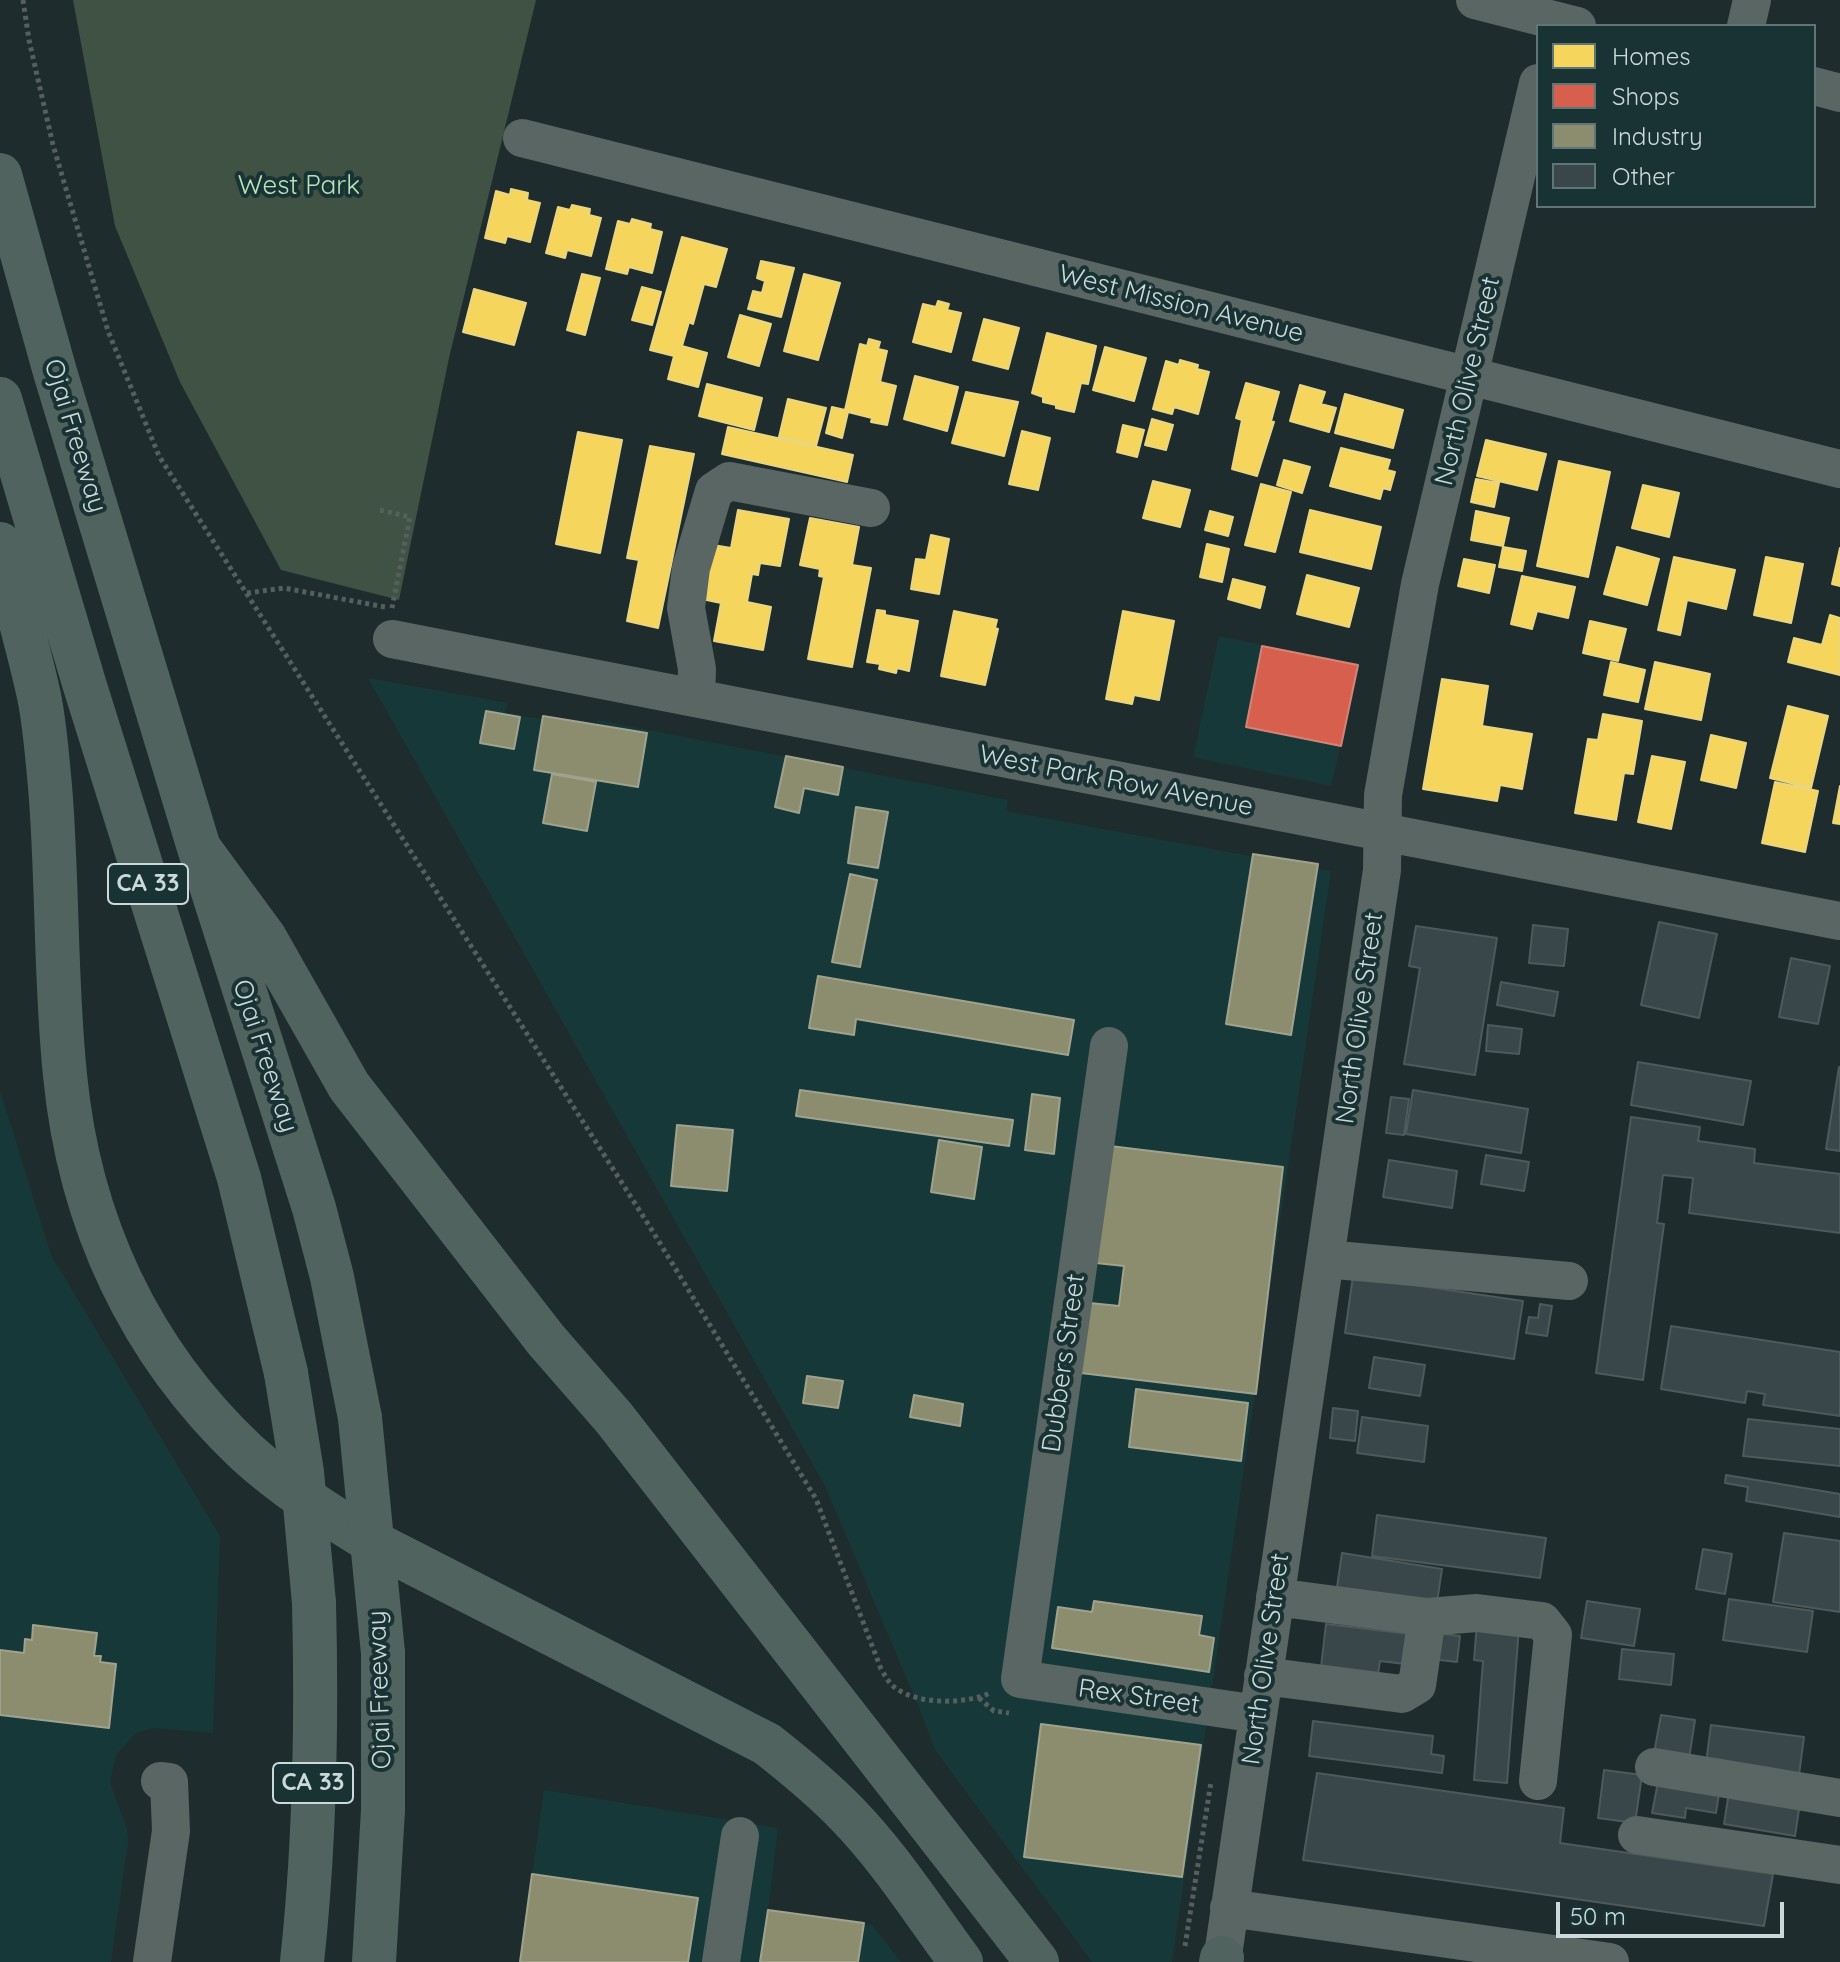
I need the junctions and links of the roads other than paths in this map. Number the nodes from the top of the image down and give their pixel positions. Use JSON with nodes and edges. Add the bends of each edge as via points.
{"nodes":[{"id":1,"x":1475,"y":0,"type":"edge"},
{"id":2,"x":1752,"y":0,"type":"edge"},
{"id":3,"x":1559,"y":18,"type":"edge"},
{"id":4,"x":1746,"y":24,"type":"edge"},
{"id":5,"x":1816,"y":87,"type":"edge"},
{"id":6,"x":1536,"y":92,"type":"edge"},
{"id":7,"x":1840,"y":93,"type":"edge"},
{"id":8,"x":522,"y":138,"type":"dead end"},
{"id":9,"x":0,"y":175,"type":"edge"},
{"id":10,"x":1470,"y":376,"type":"junction"},
{"id":11,"x":0,"y":399,"type":"edge"},
{"id":12,"x":1840,"y":469,"type":"edge"},
{"id":13,"x":871,"y":508,"type":"dead end"},
{"id":14,"x":0,"y":544,"type":"edge"},
{"id":15,"x":392,"y":639,"type":"road end"},
{"id":16,"x":696,"y":698,"type":"junction"},
{"id":17,"x":1383,"y":834,"type":"junction"},
{"id":18,"x":199,"y":848,"type":"junction"},
{"id":19,"x":1840,"y":921,"type":"edge"},
{"id":20,"x":1109,"y":1046,"type":"dead end"},
{"id":21,"x":1325,"y":1259,"type":"junction"},
{"id":22,"x":1569,"y":1281,"type":"dead end"},
{"id":23,"x":1275,"y":1597,"type":"junction"},
{"id":24,"x":1427,"y":1617,"type":"junction"},
{"id":25,"x":1263,"y":1676,"type":"junction"},
{"id":26,"x":1015,"y":1696,"type":"joint"},
{"id":27,"x":1258,"y":1714,"type":"junction"},
{"id":28,"x":1654,"y":1767,"type":"dead end"},
{"id":29,"x":165,"y":1781,"type":"dead end"},
{"id":30,"x":1538,"y":1781,"type":"dead end"},
{"id":31,"x":1840,"y":1798,"type":"edge"},
{"id":32,"x":1637,"y":1835,"type":"dead end"},
{"id":33,"x":740,"y":1836,"type":"dead end"},
{"id":34,"x":1840,"y":1865,"type":"edge"},
{"id":35,"x":1229,"y":1908,"type":"junction"},
{"id":36,"x":1212,"y":1957,"type":"edge"},
{"id":37,"x":152,"y":1962,"type":"edge"},
{"id":38,"x":302,"y":1962,"type":"edge"},
{"id":39,"x":374,"y":1962,"type":"edge"},
{"id":40,"x":721,"y":1962,"type":"edge"},
{"id":41,"x":961,"y":1962,"type":"edge"},
{"id":42,"x":1037,"y":1962,"type":"edge"},
{"id":43,"x":1610,"y":1962,"type":"edge"}],
"edges":[{"from":1,"to":3,"type":"street"},
{"from":2,"to":4,"type":"street"},
{"from":5,"to":7,"type":"street"},
{"from":6,"to":10,"type":"street","name":"North Olive Street"},
{"from":8,"to":10,"type":"street","name":"West Mission Avenue"},
{"from":9,"to":18,"type":"highway","name":"Ojai Freeway","number":"CA 33"},
{"from":10,"to":12,"type":"street","name":"West Mission Avenue"},
{"from":10,"to":17,"type":"street","name":"North Olive Street","via":[[1414,612],[1383,795]]},
{"from":11,"to":38,"type":"highway","number":"CA 33","bridge":true,"via":[[239,1178],[286,1373],[314,1603],[316,1718]]},
{"from":13,"to":16,"type":"street","via":[[729,481],[714,491],[691,568],[686,608],[697,669]]},
{"from":14,"to":41,"type":"highway","via":[[40,699],[72,1130],[88,1197],[112,1259],[168,1364],[249,1454],[327,1514],[425,1571],[767,1744],[848,1815]]},
{"from":15,"to":16,"type":"street","name":"West Park Row Avenue"},
{"from":16,"to":17,"type":"street","name":"West Park Row Avenue"},
{"from":17,"to":19,"type":"street","name":"West Park Row Avenue"},
{"from":17,"to":21,"type":"street","name":"North Olive Street"},
{"from":18,"to":39,"type":"highway","name":"Ojai Freeway","number":"CA 33","bridge":true,"via":[[314,1208],[360,1418],[383,1653],[383,1810]]},
{"from":18,"to":42,"type":"highway","via":[[265,938],[349,1086]]},
{"from":20,"to":26,"type":"street","name":"Dubbers Street"},
{"from":21,"to":22,"type":"street"},
{"from":21,"to":23,"type":"street","name":"North Olive Street"},
{"from":23,"to":24,"type":"street"},
{"from":23,"to":25,"type":"street","name":"North Olive Street"},
{"from":24,"to":25,"type":"street","via":[[1417,1685],[1402,1694]]},
{"from":24,"to":30,"type":"street","via":[[1477,1613],[1542,1621],[1553,1635]]},
{"from":25,"to":27,"type":"street","name":"North Olive Street"},
{"from":26,"to":27,"type":"street","name":"Rex Street"},
{"from":27,"to":35,"type":"street","name":"North Olive Street"},
{"from":28,"to":31,"type":"street"},
{"from":29,"to":37,"type":"street","via":[[171,1831]]},
{"from":32,"to":34,"type":"street"},
{"from":33,"to":40,"type":"street"},
{"from":35,"to":36,"type":"street","name":"North Olive Street"},
{"from":35,"to":43,"type":"street"}]}
